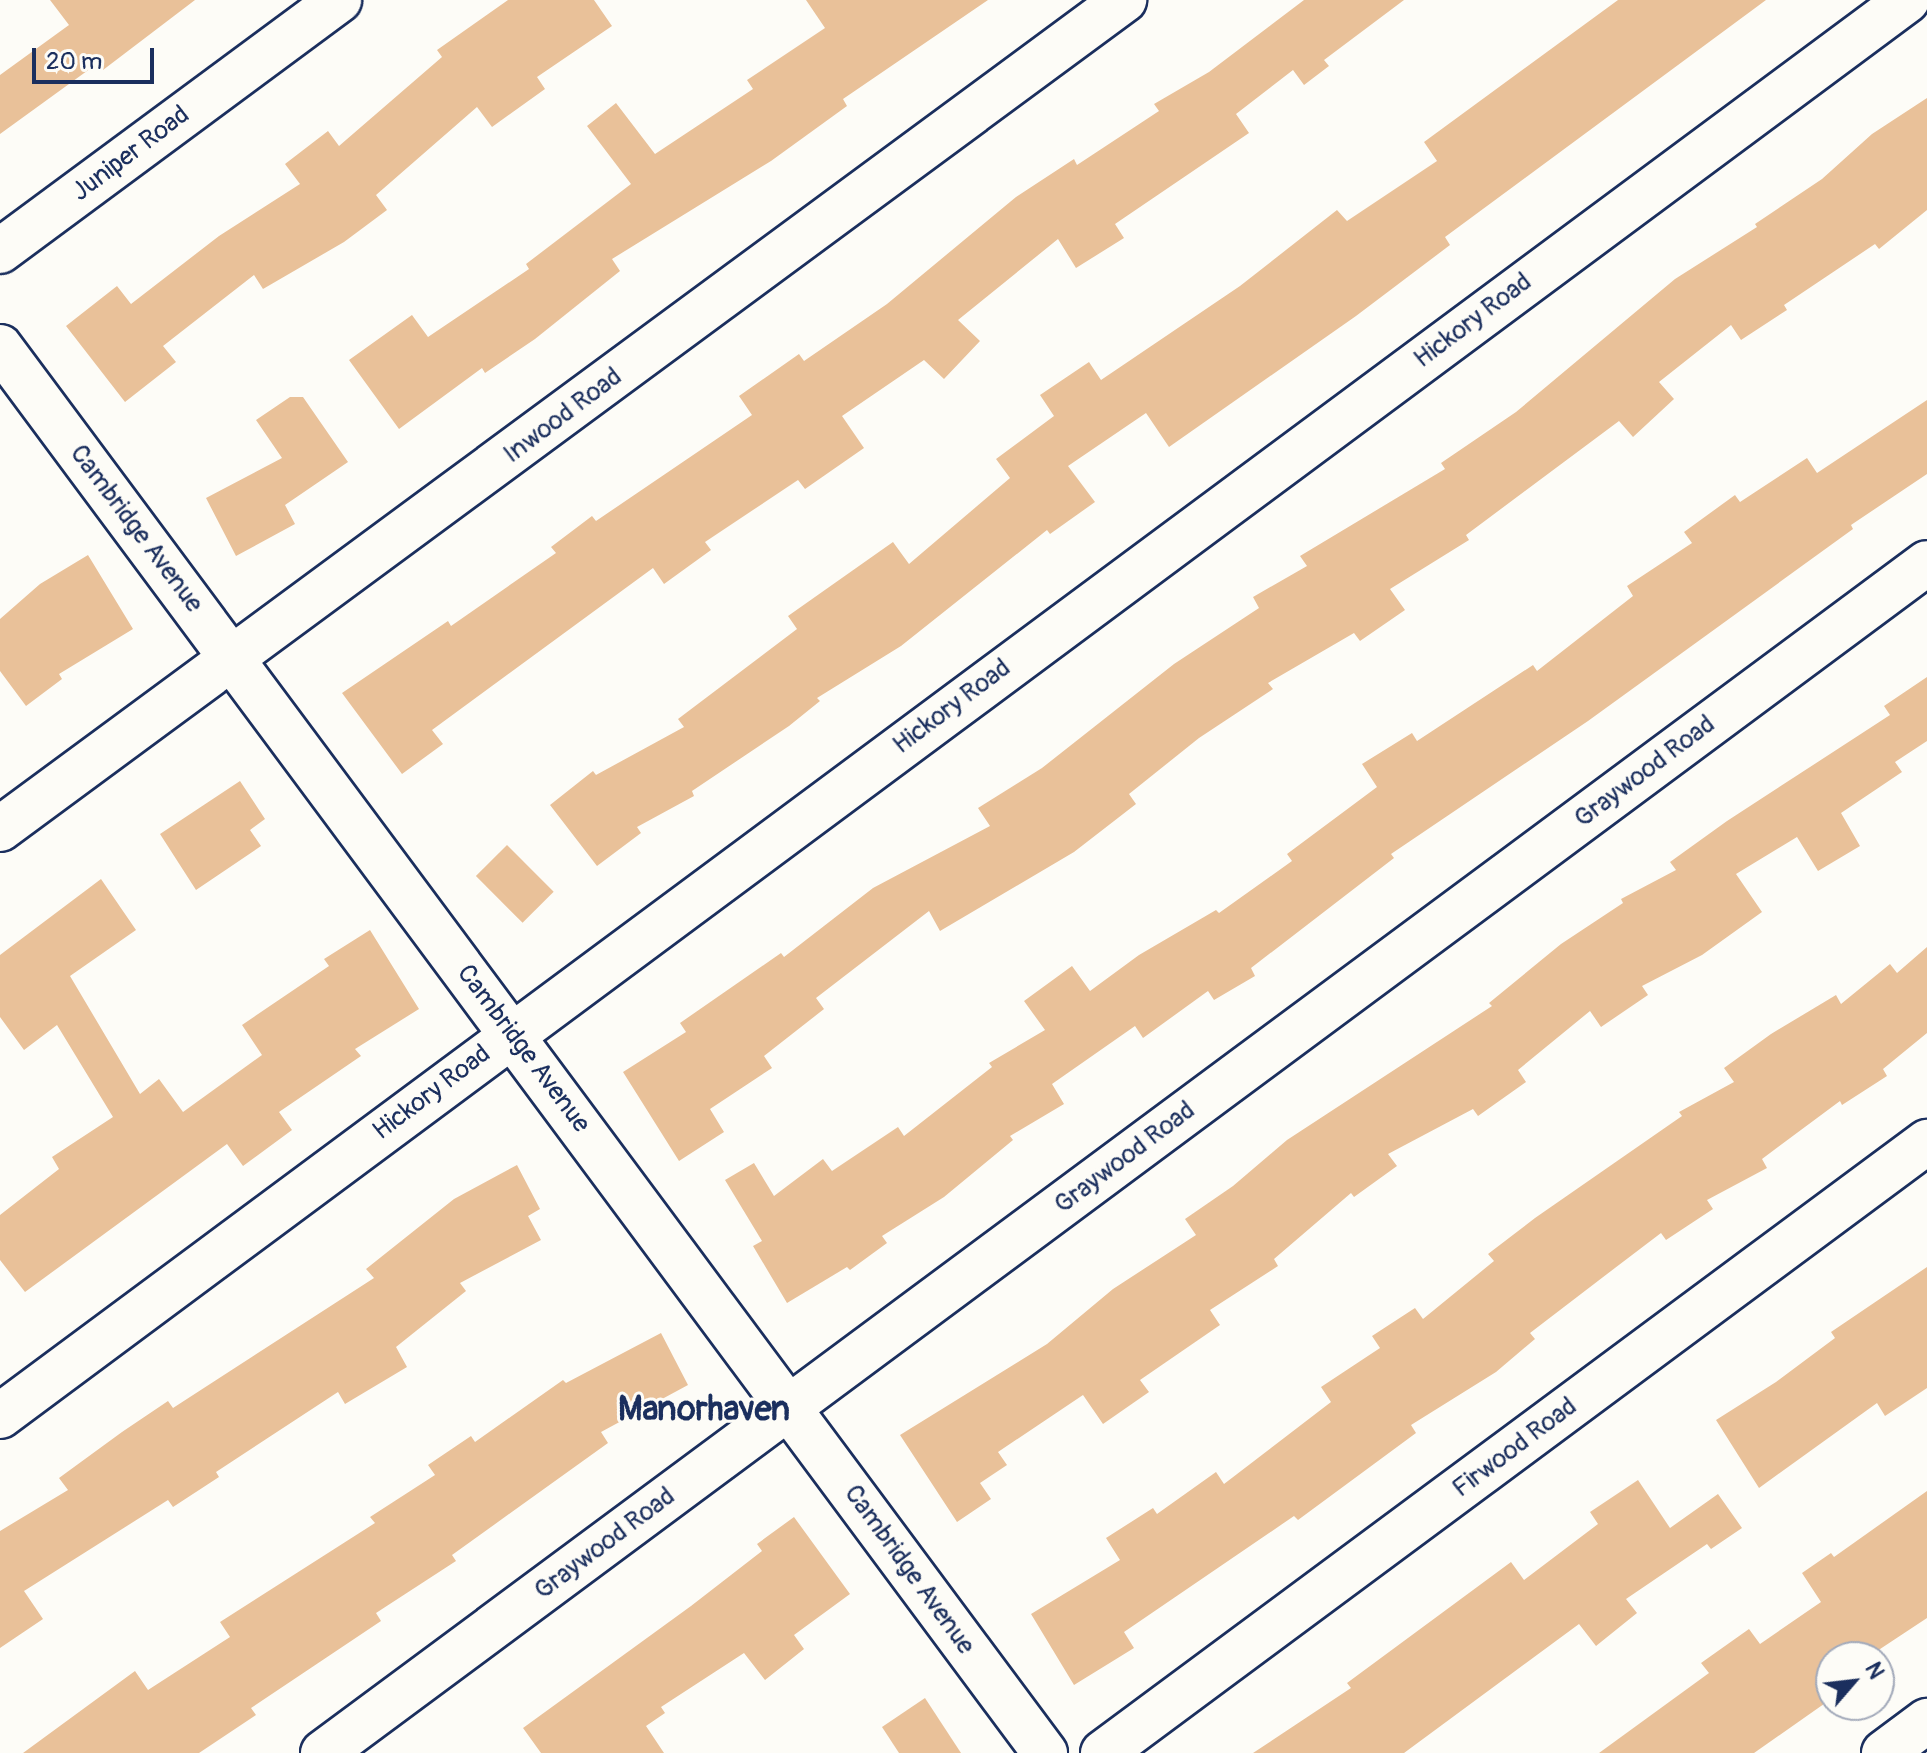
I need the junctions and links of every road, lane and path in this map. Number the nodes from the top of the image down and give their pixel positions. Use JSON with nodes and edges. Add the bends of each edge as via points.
{"nodes":[{"id":1,"x":339,"y":0,"type":"edge"},
{"id":2,"x":1124,"y":0,"type":"edge"},
{"id":3,"x":1907,"y":0,"type":"edge"},
{"id":4,"x":0,"y":251,"type":"edge"},
{"id":5,"x":0,"y":347,"type":"edge"},
{"id":6,"x":1927,"y":563,"type":"edge"},
{"id":7,"x":233,"y":660,"type":"junction"},
{"id":8,"x":0,"y":829,"type":"edge"},
{"id":9,"x":512,"y":1033,"type":"junction"},
{"id":10,"x":1927,"y":1142,"type":"edge"},
{"id":11,"x":789,"y":1407,"type":"junction"},
{"id":12,"x":0,"y":1416,"type":"edge"},
{"id":13,"x":1927,"y":1721,"type":"edge"},
{"id":14,"x":323,"y":1753,"type":"edge"},
{"id":15,"x":1045,"y":1753,"type":"edge"},
{"id":16,"x":1103,"y":1753,"type":"edge"},
{"id":17,"x":1884,"y":1753,"type":"edge"}],
"edges":[{"from":1,"to":4,"type":"street","name":"Juniper Road"},
{"from":2,"to":7,"type":"street","name":"Inwood Road"},
{"from":3,"to":9,"type":"street","name":"Hickory Road"},
{"from":5,"to":7,"type":"street","name":"Cambridge Avenue"},
{"from":6,"to":11,"type":"street","name":"Graywood Road"},
{"from":7,"to":8,"type":"street","name":"Inwood Road"},
{"from":7,"to":9,"type":"street","name":"Cambridge Avenue"},
{"from":9,"to":11,"type":"street","name":"Cambridge Avenue"},
{"from":9,"to":12,"type":"street","name":"Hickory Road"},
{"from":10,"to":16,"type":"street","name":"Firwood Road"},
{"from":11,"to":14,"type":"street","name":"Graywood Road"},
{"from":11,"to":15,"type":"street","name":"Cambridge Avenue"},
{"from":13,"to":17,"type":"street"}]}
